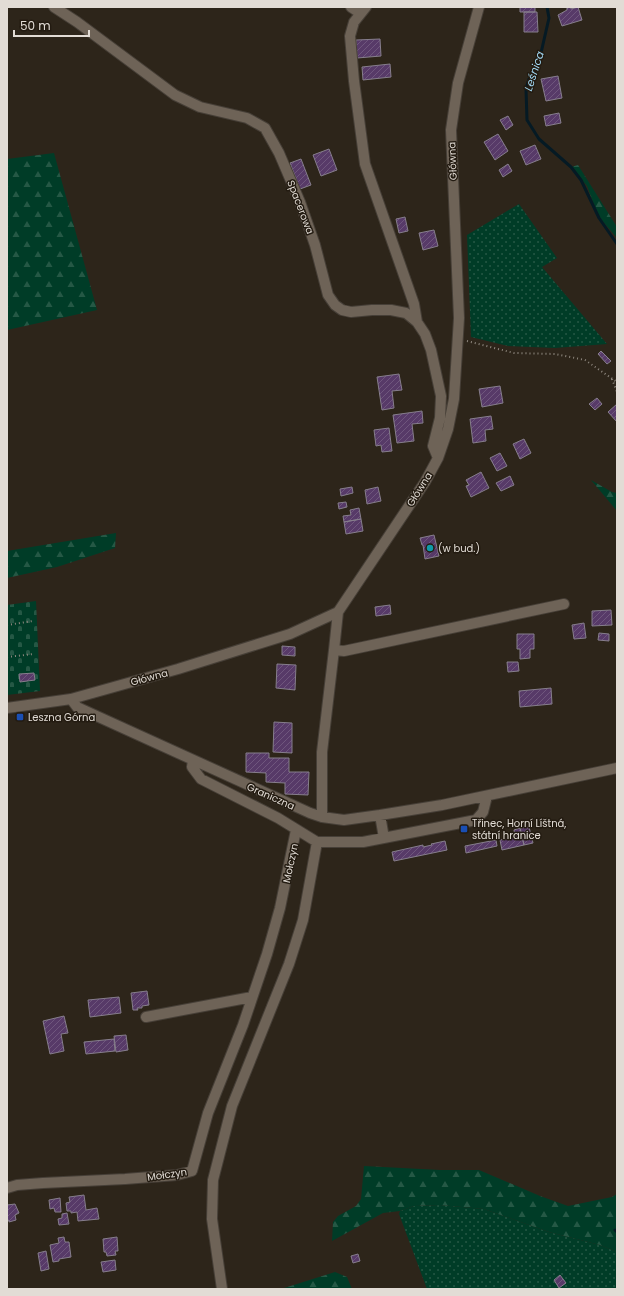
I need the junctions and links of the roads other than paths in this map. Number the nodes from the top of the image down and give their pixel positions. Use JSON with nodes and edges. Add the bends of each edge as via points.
{"nodes":[{"id":1,"x":54,"y":7,"type":"edge"},
{"id":2,"x":351,"y":7,"type":"edge"},
{"id":3,"x":479,"y":7,"type":"edge"},
{"id":4,"x":363,"y":10,"type":"edge"},
{"id":5,"x":418,"y":322,"type":"junction"},
{"id":6,"x":438,"y":458,"type":"junction"},
{"id":7,"x":564,"y":604,"type":"dead end"},
{"id":8,"x":338,"y":612,"type":"junction"},
{"id":9,"x":334,"y":650,"type":"junction"},
{"id":10,"x":71,"y":699,"type":"junction"},
{"id":11,"x":7,"y":708,"type":"edge"},
{"id":12,"x":192,"y":760,"type":"junction"},
{"id":13,"x":617,"y":768,"type":"edge"},
{"id":14,"x":487,"y":796,"type":"junction"},
{"id":15,"x":380,"y":815,"type":"junction"},
{"id":16,"x":322,"y":817,"type":"junction"},
{"id":17,"x":296,"y":830,"type":"junction"},
{"id":18,"x":384,"y":838,"type":"junction"},
{"id":19,"x":317,"y":842,"type":"junction"},
{"id":20,"x":252,"y":997,"type":"junction"},
{"id":21,"x":146,"y":1018,"type":"dead end"},
{"id":22,"x":7,"y":1188,"type":"edge"},
{"id":23,"x":222,"y":1289,"type":"edge"}],
"edges":[{"from":1,"to":5,"type":"street","name":"Spacerowa","via":[[175,96],[200,107],[247,118],[265,128],[300,202],[328,295],[335,305],[351,312],[391,310],[406,313]]},
{"from":2,"to":4,"type":"street"},
{"from":3,"to":6,"type":"street","name":"Główna","via":[[458,83],[451,130],[459,318],[454,399],[448,429]]},
{"from":4,"to":5,"type":"street","via":[[354,22],[350,36],[365,164]]},
{"from":5,"to":6,"type":"street","via":[[431,350],[441,396],[440,418],[433,446]]},
{"from":6,"to":8,"type":"street","name":"Główna","via":[[425,482]]},
{"from":7,"to":9,"type":"street","via":[[344,651]]},
{"from":8,"to":9,"type":"street"},
{"from":8,"to":10,"type":"street","name":"Główna","via":[[290,634]]},
{"from":9,"to":16,"type":"street","via":[[322,752]]},
{"from":10,"to":11,"type":"street","name":"Główna"},
{"from":10,"to":12,"type":"street","name":"Graniczna","via":[[77,707],[90,714]]},
{"from":12,"to":16,"type":"street","name":"Graniczna"},
{"from":12,"to":17,"type":"street","name":"Mołczyn","via":[[192,767],[200,779],[278,818]]},
{"from":13,"to":14,"type":"street","name":"Graniczna"},
{"from":14,"to":15,"type":"street","name":"Graniczna"},
{"from":14,"to":18,"type":"street","via":[[484,812],[476,820]]},
{"from":15,"to":16,"type":"street","name":"Graniczna","via":[[344,820]]},
{"from":15,"to":18,"type":"street"},
{"from":17,"to":19,"type":"street"},
{"from":17,"to":20,"type":"street","name":"Mołczyn","via":[[280,908]]},
{"from":18,"to":19,"type":"street","via":[[363,842]]},
{"from":19,"to":23,"type":"street","via":[[303,920],[289,964],[232,1106],[213,1180],[212,1218]]},
{"from":20,"to":21,"type":"street"},
{"from":20,"to":22,"type":"street","name":"Mołczyn","via":[[208,1113],[192,1171],[176,1175],[42,1183]]}]}
